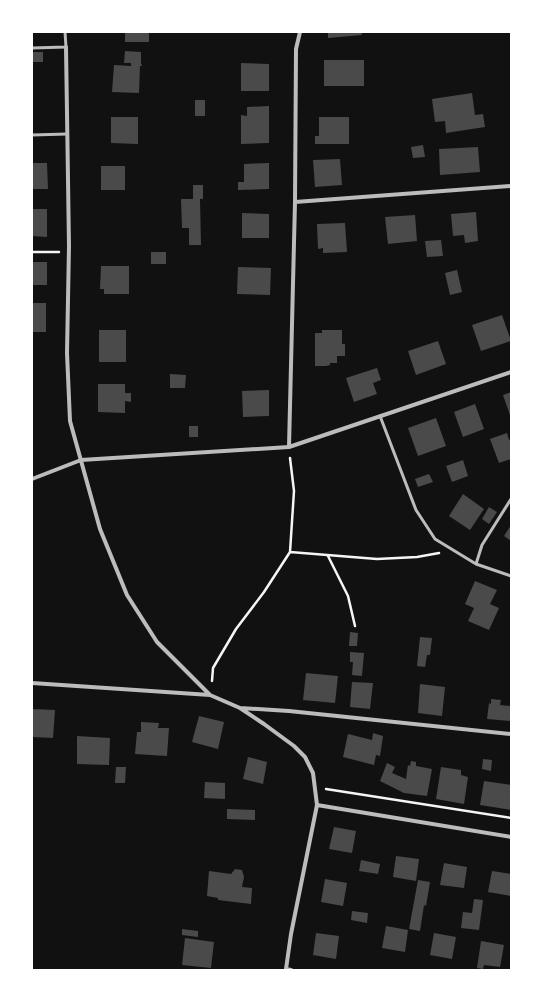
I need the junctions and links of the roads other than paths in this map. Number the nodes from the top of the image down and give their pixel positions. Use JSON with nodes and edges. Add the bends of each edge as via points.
{"nodes":[{"id":1,"x":65,"y":32,"type":"edge"},
{"id":2,"x":300,"y":32,"type":"edge"},
{"id":3,"x":66,"y":47,"type":"junction"},
{"id":4,"x":32,"y":48,"type":"edge"},
{"id":5,"x":67,"y":134,"type":"junction"},
{"id":6,"x":32,"y":135,"type":"edge"},
{"id":7,"x":511,"y":186,"type":"edge"},
{"id":8,"x":294,"y":202,"type":"junction"},
{"id":9,"x":511,"y":372,"type":"edge"},
{"id":10,"x":380,"y":416,"type":"junction"},
{"id":11,"x":289,"y":447,"type":"junction"},
{"id":12,"x":81,"y":460,"type":"junction"},
{"id":13,"x":32,"y":479,"type":"edge"},
{"id":14,"x":511,"y":499,"type":"edge"},
{"id":15,"x":476,"y":564,"type":"junction"},
{"id":16,"x":511,"y":576,"type":"edge"},
{"id":17,"x":32,"y":683,"type":"edge"},
{"id":18,"x":210,"y":695,"type":"junction"},
{"id":19,"x":240,"y":708,"type":"junction"},
{"id":20,"x":511,"y":734,"type":"edge"},
{"id":21,"x":317,"y":805,"type":"junction"},
{"id":22,"x":511,"y":837,"type":"edge"},
{"id":23,"x":286,"y":970,"type":"edge"},
{"id":24,"x":291,"y":970,"type":"edge"}],
"edges":[{"from":1,"to":3,"type":"lane"},
{"from":2,"to":8,"type":"street","via":[[296,49]]},
{"from":3,"to":4,"type":"lane"},
{"from":3,"to":5,"type":"street"},
{"from":5,"to":6,"type":"lane"},
{"from":5,"to":12,"type":"street","via":[[69,252],[66,353],[70,421]]},
{"from":7,"to":8,"type":"street"},
{"from":8,"to":11,"type":"street"},
{"from":9,"to":10,"type":"street"},
{"from":10,"to":11,"type":"street"},
{"from":10,"to":15,"type":"lane","via":[[416,510],[435,539]]},
{"from":11,"to":12,"type":"street"},
{"from":12,"to":13,"type":"street"},
{"from":12,"to":18,"type":"street","via":[[100,529],[127,595],[157,642]]},
{"from":14,"to":15,"type":"lane","via":[[482,546]]},
{"from":15,"to":16,"type":"lane"},
{"from":17,"to":18,"type":"street"},
{"from":18,"to":19,"type":"street"},
{"from":19,"to":20,"type":"street"},
{"from":19,"to":21,"type":"street","via":[[294,746],[305,758],[313,773]]},
{"from":21,"to":22,"type":"street"},
{"from":21,"to":23,"type":"street"},
{"from":23,"to":24,"type":"street"}]}
